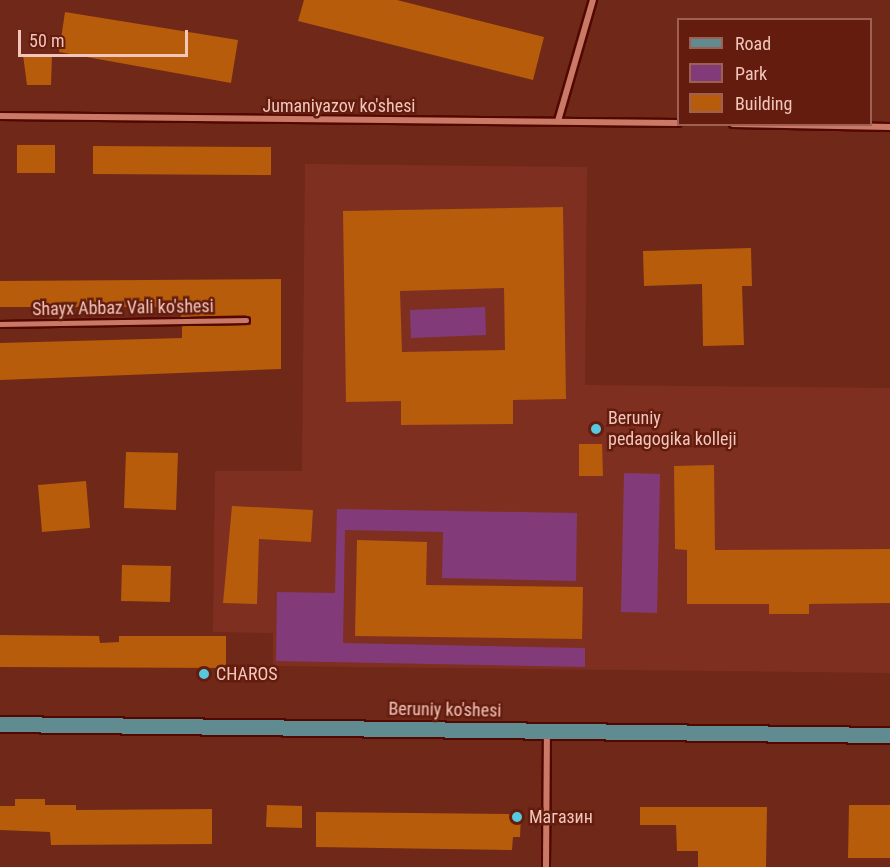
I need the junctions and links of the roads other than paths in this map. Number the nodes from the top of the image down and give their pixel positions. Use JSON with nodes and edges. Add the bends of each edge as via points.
{"nodes":[{"id":1,"x":593,"y":0,"type":"edge"},
{"id":2,"x":0,"y":116,"type":"edge"},
{"id":3,"x":558,"y":121,"type":"junction"},
{"id":4,"x":677,"y":123,"type":"edge"},
{"id":5,"x":838,"y":126,"type":"edge"},
{"id":6,"x":890,"y":127,"type":"edge"},
{"id":7,"x":246,"y":320,"type":"dead end"},
{"id":8,"x":0,"y":324,"type":"edge"},
{"id":9,"x":0,"y":723,"type":"edge"},
{"id":10,"x":547,"y":731,"type":"junction"},
{"id":11,"x":890,"y":735,"type":"edge"},
{"id":12,"x":546,"y":867,"type":"edge"}],
"edges":[{"from":1,"to":3,"type":"street"},
{"from":2,"to":3,"type":"street","name":"Jumaniyazov ko'shesi"},
{"from":3,"to":4,"type":"street","name":"Jumaniyazov ko'shesi"},
{"from":5,"to":6,"type":"street"},
{"from":7,"to":8,"type":"lane","name":"Shayx Abbaz Vali ko'shesi"},
{"from":9,"to":10,"type":"main road","name":"Beruniy ko'shesi"},
{"from":10,"to":11,"type":"main road","name":"Beruniy ko'shesi"},
{"from":10,"to":12,"type":"street"}]}
